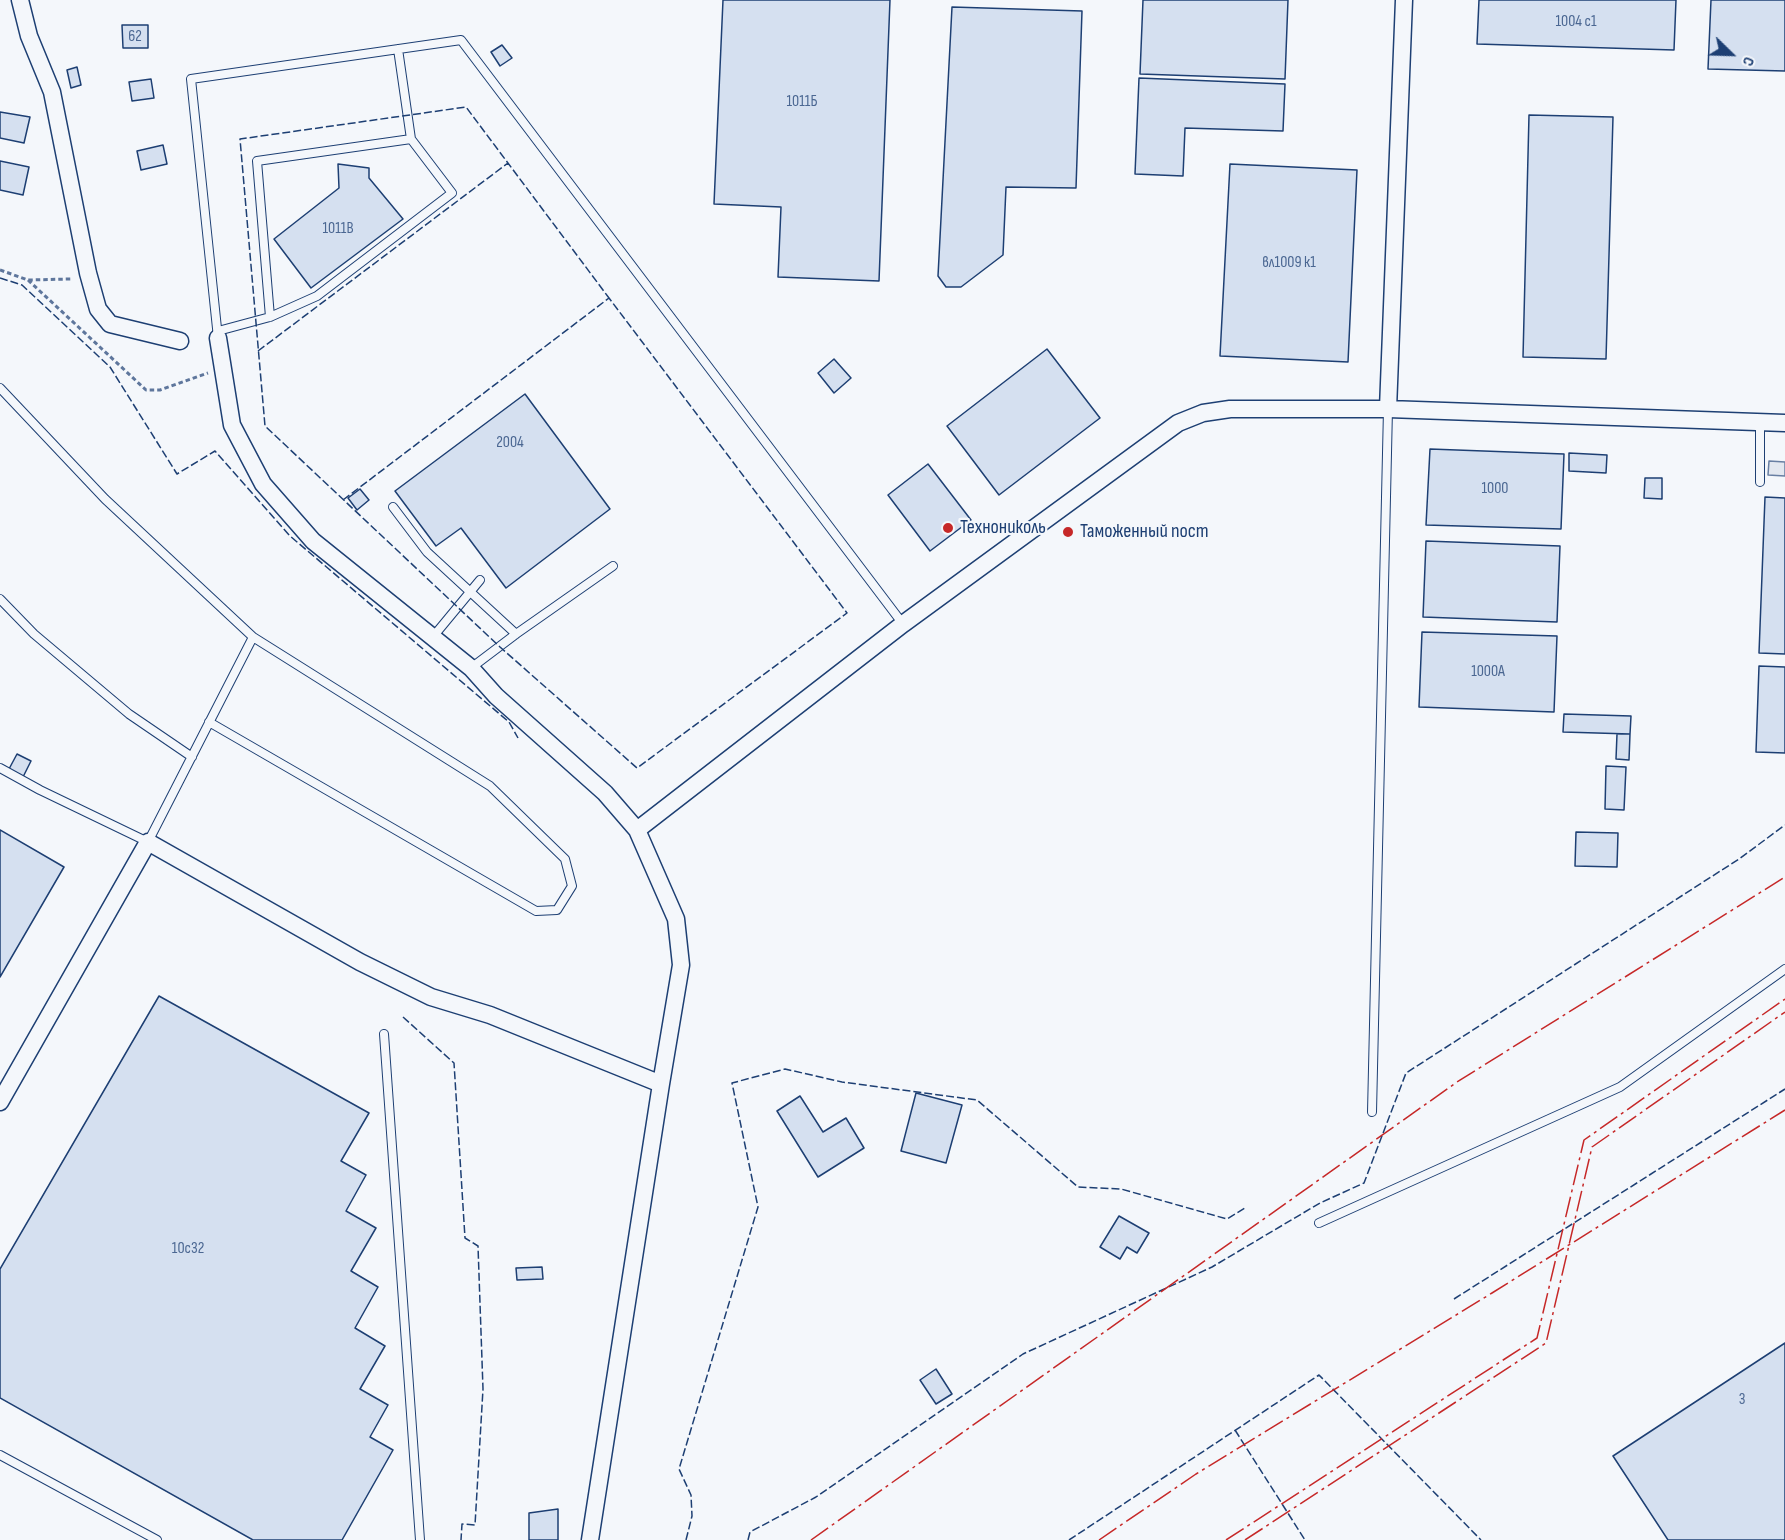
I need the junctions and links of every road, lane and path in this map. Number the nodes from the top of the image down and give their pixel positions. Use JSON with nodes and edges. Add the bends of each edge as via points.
{"nodes":[{"id":1,"x":20,"y":0,"type":"edge"},
{"id":2,"x":1404,"y":0,"type":"edge"},
{"id":3,"x":398,"y":49,"type":"junction"},
{"id":4,"x":411,"y":139,"type":"junction"},
{"id":5,"x":0,"y":270,"type":"edge"},
{"id":6,"x":90,"y":279,"type":"junction"},
{"id":7,"x":28,"y":280,"type":"junction"},
{"id":8,"x":270,"y":317,"type":"junction"},
{"id":9,"x":218,"y":334,"type":"junction"},
{"id":10,"x":180,"y":341,"type":"dead end"},
{"id":11,"x":223,"y":367,"type":"junction"},
{"id":12,"x":0,"y":388,"type":"edge"},
{"id":13,"x":1388,"y":409,"type":"junction"},
{"id":14,"x":1760,"y":422,"type":"junction"},
{"id":15,"x":1785,"y":423,"type":"edge"},
{"id":16,"x":1760,"y":482,"type":"dead end"},
{"id":17,"x":393,"y":507,"type":"dead end"},
{"id":18,"x":613,"y":566,"type":"dead end"},
{"id":19,"x":480,"y":580,"type":"dead end"},
{"id":20,"x":470,"y":592,"type":"junction"},
{"id":21,"x":0,"y":599,"type":"edge"},
{"id":22,"x":903,"y":624,"type":"junction"},
{"id":23,"x":516,"y":634,"type":"junction"},
{"id":24,"x":253,"y":637,"type":"junction"},
{"id":25,"x":432,"y":638,"type":"junction"},
{"id":26,"x":471,"y":668,"type":"junction"},
{"id":27,"x":209,"y":722,"type":"junction"},
{"id":28,"x":192,"y":757,"type":"junction"},
{"id":29,"x":0,"y":768,"type":"edge"},
{"id":30,"x":637,"y":830,"type":"junction"},
{"id":31,"x":148,"y":842,"type":"junction"},
{"id":32,"x":1785,"y":969,"type":"edge"},
{"id":33,"x":384,"y":1034,"type":"dead end"},
{"id":34,"x":661,"y":1084,"type":"junction"},
{"id":35,"x":0,"y":1102,"type":"edge"},
{"id":36,"x":1372,"y":1112,"type":"dead end"},
{"id":37,"x":1319,"y":1223,"type":"dead end"},
{"id":38,"x":0,"y":1455,"type":"edge"},
{"id":39,"x":157,"y":1540,"type":"edge"},
{"id":40,"x":420,"y":1540,"type":"edge"},
{"id":41,"x":590,"y":1540,"type":"edge"}],
"edges":[{"from":1,"to":6,"type":"street","via":[[29,36],[52,92]]},
{"from":2,"to":13,"type":"street"},
{"from":3,"to":4,"type":"lane"},
{"from":3,"to":9,"type":"lane","via":[[191,79]]},
{"from":3,"to":22,"type":"lane","via":[[461,40]]},
{"from":4,"to":8,"type":"lane","via":[[452,193],[317,296]]},
{"from":4,"to":8,"type":"lane","via":[[257,161]]},
{"from":5,"to":7,"type":"path"},
{"from":6,"to":7,"type":"path"},
{"from":6,"to":10,"type":"street","via":[[98,309],[110,324]]},
{"from":7,"to":11,"type":"path","via":[[146,390],[160,390]]},
{"from":8,"to":9,"type":"lane"},
{"from":9,"to":11,"type":"street"},
{"from":11,"to":25,"type":"street","via":[[232,425],[263,484],[313,541]]},
{"from":12,"to":24,"type":"lane","via":[[105,499]]},
{"from":13,"to":14,"type":"street"},
{"from":13,"to":22,"type":"street","via":[[1230,409],[1203,412],[1178,423]]},
{"from":13,"to":36,"type":"lane"},
{"from":14,"to":15,"type":"street"},
{"from":14,"to":16,"type":"lane"},
{"from":17,"to":20,"type":"lane","via":[[427,552]]},
{"from":18,"to":23,"type":"lane"},
{"from":19,"to":20,"type":"lane"},
{"from":20,"to":23,"type":"lane"},
{"from":20,"to":25,"type":"lane"},
{"from":21,"to":28,"type":"lane","via":[[34,634],[129,714]]},
{"from":22,"to":30,"type":"street"},
{"from":23,"to":26,"type":"lane"},
{"from":24,"to":27,"type":"lane"},
{"from":24,"to":27,"type":"lane","via":[[490,786],[565,859],[572,886],[556,910],[536,911]]},
{"from":25,"to":26,"type":"street"},
{"from":26,"to":30,"type":"street","via":[[496,696],[605,793]]},
{"from":27,"to":28,"type":"lane"},
{"from":28,"to":31,"type":"lane"},
{"from":29,"to":31,"type":"lane"},
{"from":30,"to":34,"type":"street","via":[[676,919],[681,965]]},
{"from":31,"to":34,"type":"street","via":[[360,962],[421,992],[490,1015]]},
{"from":31,"to":35,"type":"street"},
{"from":32,"to":37,"type":"lane","via":[[1620,1087]]},
{"from":33,"to":40,"type":"lane"},
{"from":34,"to":41,"type":"street"},
{"from":38,"to":39,"type":"lane"}]}
